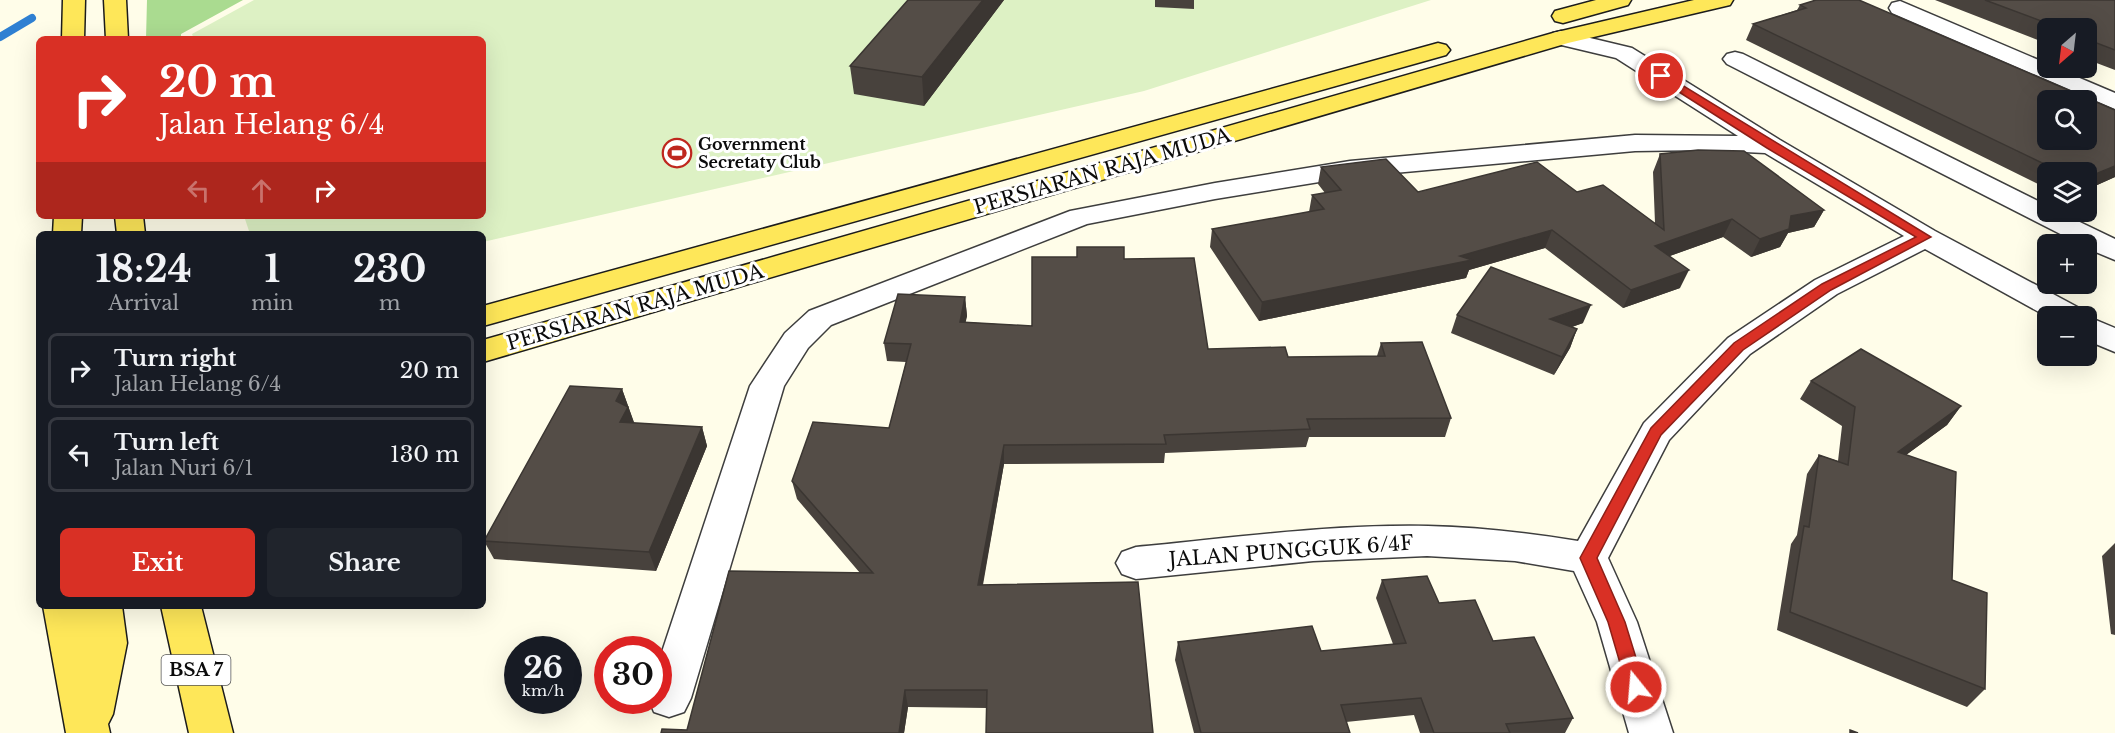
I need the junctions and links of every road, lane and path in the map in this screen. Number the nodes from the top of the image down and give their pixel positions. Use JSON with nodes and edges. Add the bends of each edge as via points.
{"nodes":[{"id":1,"x":74,"y":0,"type":"edge"},
{"id":2,"x":115,"y":0,"type":"edge"},
{"id":3,"x":1722,"y":0,"type":"edge"},
{"id":4,"x":1900,"y":8,"type":"dead end"},
{"id":5,"x":1620,"y":12,"type":"edge"},
{"id":6,"x":73,"y":36,"type":"edge"},
{"id":7,"x":117,"y":36,"type":"edge"},
{"id":8,"x":1561,"y":38,"type":"junction"},
{"id":9,"x":1624,"y":53,"type":"junction"},
{"id":10,"x":1735,"y":59,"type":"dead end"},
{"id":11,"x":2115,"y":102,"type":"edge"},
{"id":12,"x":1771,"y":146,"type":"junction"},
{"id":13,"x":1925,"y":237,"type":"junction"},
{"id":14,"x":2115,"y":251,"type":"edge"},
{"id":15,"x":2052,"y":306,"type":"edge"},
{"id":16,"x":486,"y":315,"type":"edge"},
{"id":17,"x":2097,"y":332,"type":"edge"},
{"id":18,"x":2115,"y":341,"type":"edge"},
{"id":19,"x":486,"y":350,"type":"edge"},
{"id":20,"x":1588,"y":558,"type":"junction"},
{"id":21,"x":1136,"y":563,"type":"dead end"},
{"id":22,"x":64,"y":609,"type":"edge"},
{"id":23,"x":102,"y":609,"type":"edge"},
{"id":24,"x":182,"y":609,"type":"edge"},
{"id":25,"x":672,"y":688,"type":"edge"},
{"id":26,"x":88,"y":730,"type":"edge"},
{"id":27,"x":211,"y":733,"type":"edge"},
{"id":28,"x":1651,"y":733,"type":"edge"}],
"edges":[{"from":1,"to":6,"type":"main road"},
{"from":2,"to":7,"type":"main road"},
{"from":3,"to":5,"type":"main road","name":"PERSIARAN RAJA MUDA"},
{"from":4,"to":11,"type":"street"},
{"from":5,"to":8,"type":"main road","name":"PERSIARAN RAJA MUDA"},
{"from":5,"to":9,"type":"street","via":[[1619,36]]},
{"from":5,"to":16,"type":"main road","name":"PERSIARAN RAJA MUDA"},
{"from":8,"to":9,"type":"street"},
{"from":8,"to":19,"type":"main road","name":"PERSIARAN RAJA MUDA"},
{"from":9,"to":12,"type":"street"},
{"from":10,"to":14,"type":"street"},
{"from":12,"to":13,"type":"street"},
{"from":12,"to":25,"type":"street","via":[[1635,143],[1350,169],[1215,191],[1080,217],[820,318],[804,328],[766,386]]},
{"from":13,"to":15,"type":"street"},
{"from":13,"to":20,"type":"street","via":[[1826,287],[1739,346],[1656,432]]},
{"from":17,"to":18,"type":"street"},
{"from":20,"to":21,"type":"street","name":"JALAN PUNGGUK 6/4F","via":[[1515,546],[1428,541],[1313,546]]},
{"from":20,"to":28,"type":"street","via":[[1617,622]]},
{"from":22,"to":26,"type":"main road"},
{"from":23,"to":26,"type":"main road","via":[[106,643]]},
{"from":24,"to":27,"type":"main road","number":"BSA 7"}]}
